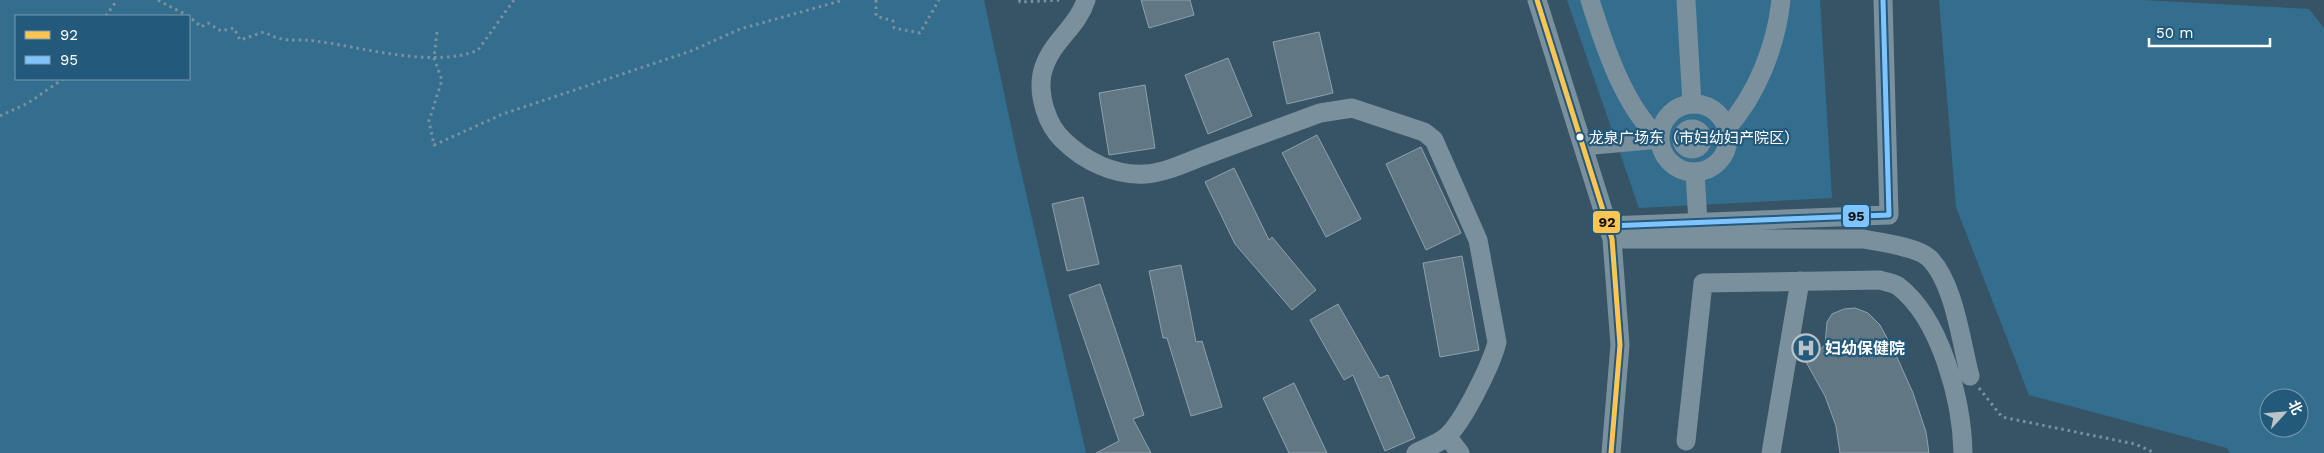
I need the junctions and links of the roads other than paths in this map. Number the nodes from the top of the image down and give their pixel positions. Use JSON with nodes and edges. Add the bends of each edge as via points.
{"nodes":[{"id":1,"x":1086,"y":0,"type":"edge"},
{"id":2,"x":1537,"y":0,"type":"edge"},
{"id":3,"x":1590,"y":0,"type":"edge"},
{"id":4,"x":1686,"y":0,"type":"edge"},
{"id":5,"x":1781,"y":0,"type":"edge"},
{"id":6,"x":1882,"y":0,"type":"edge"},
{"id":7,"x":1692,"y":104,"type":"junction"},
{"id":8,"x":1726,"y":129,"type":"junction"},
{"id":9,"x":1660,"y":139,"type":"junction"},
{"id":10,"x":1582,"y":146,"type":"junction"},
{"id":11,"x":1695,"y":172,"type":"junction"},
{"id":12,"x":1698,"y":223,"type":"junction"},
{"id":13,"x":1610,"y":233,"type":"junction"},
{"id":14,"x":1800,"y":281,"type":"junction"},
{"id":15,"x":1970,"y":376,"type":"road end"},
{"id":16,"x":1447,"y":436,"type":"junction"},
{"id":17,"x":1686,"y":441,"type":"dead end"},
{"id":18,"x":1416,"y":453,"type":"edge"},
{"id":19,"x":1460,"y":453,"type":"edge"},
{"id":20,"x":1611,"y":453,"type":"edge"},
{"id":21,"x":1770,"y":453,"type":"edge"},
{"id":22,"x":1963,"y":453,"type":"edge"}],
"edges":[{"from":1,"to":16,"type":"street","via":[[1076,21],[1048,54],[1042,75],[1042,100],[1059,137],[1074,151],[1098,165],[1124,174],[1146,174],[1336,109],[1352,108],[1424,132],[1434,140],[1478,240],[1497,342],[1494,356],[1469,405]]},
{"from":2,"to":10,"type":"street"},
{"from":3,"to":9,"type":"street","via":[[1625,88],[1647,128]]},
{"from":4,"to":7,"type":"street"},
{"from":5,"to":8,"type":"street","via":[[1769,55],[1742,112]]},
{"from":6,"to":12,"type":"street","via":[[1889,215]]},
{"from":7,"to":8,"type":"street","via":[[1711,109]]},
{"from":7,"to":9,"type":"street","via":[[1668,116],[1662,125]]},
{"from":8,"to":11,"type":"street","via":[[1727,141],[1721,158],[1706,170]]},
{"from":9,"to":10,"type":"street"},
{"from":9,"to":11,"type":"street","via":[[1670,162],[1678,168]]},
{"from":10,"to":13,"type":"street"},
{"from":11,"to":12,"type":"street"},
{"from":12,"to":13,"type":"street"},
{"from":13,"to":15,"type":"street","via":[[1863,239],[1903,247],[1928,257],[1941,276],[1949,292]]},
{"from":13,"to":20,"type":"street","via":[[1620,346]]},
{"from":14,"to":17,"type":"street","via":[[1703,284]]},
{"from":14,"to":21,"type":"street"},
{"from":14,"to":22,"type":"street","via":[[1880,280],[1896,285],[1917,306],[1935,334],[1944,358],[1956,403]]},
{"from":16,"to":18,"type":"street"},
{"from":16,"to":19,"type":"street"}]}
